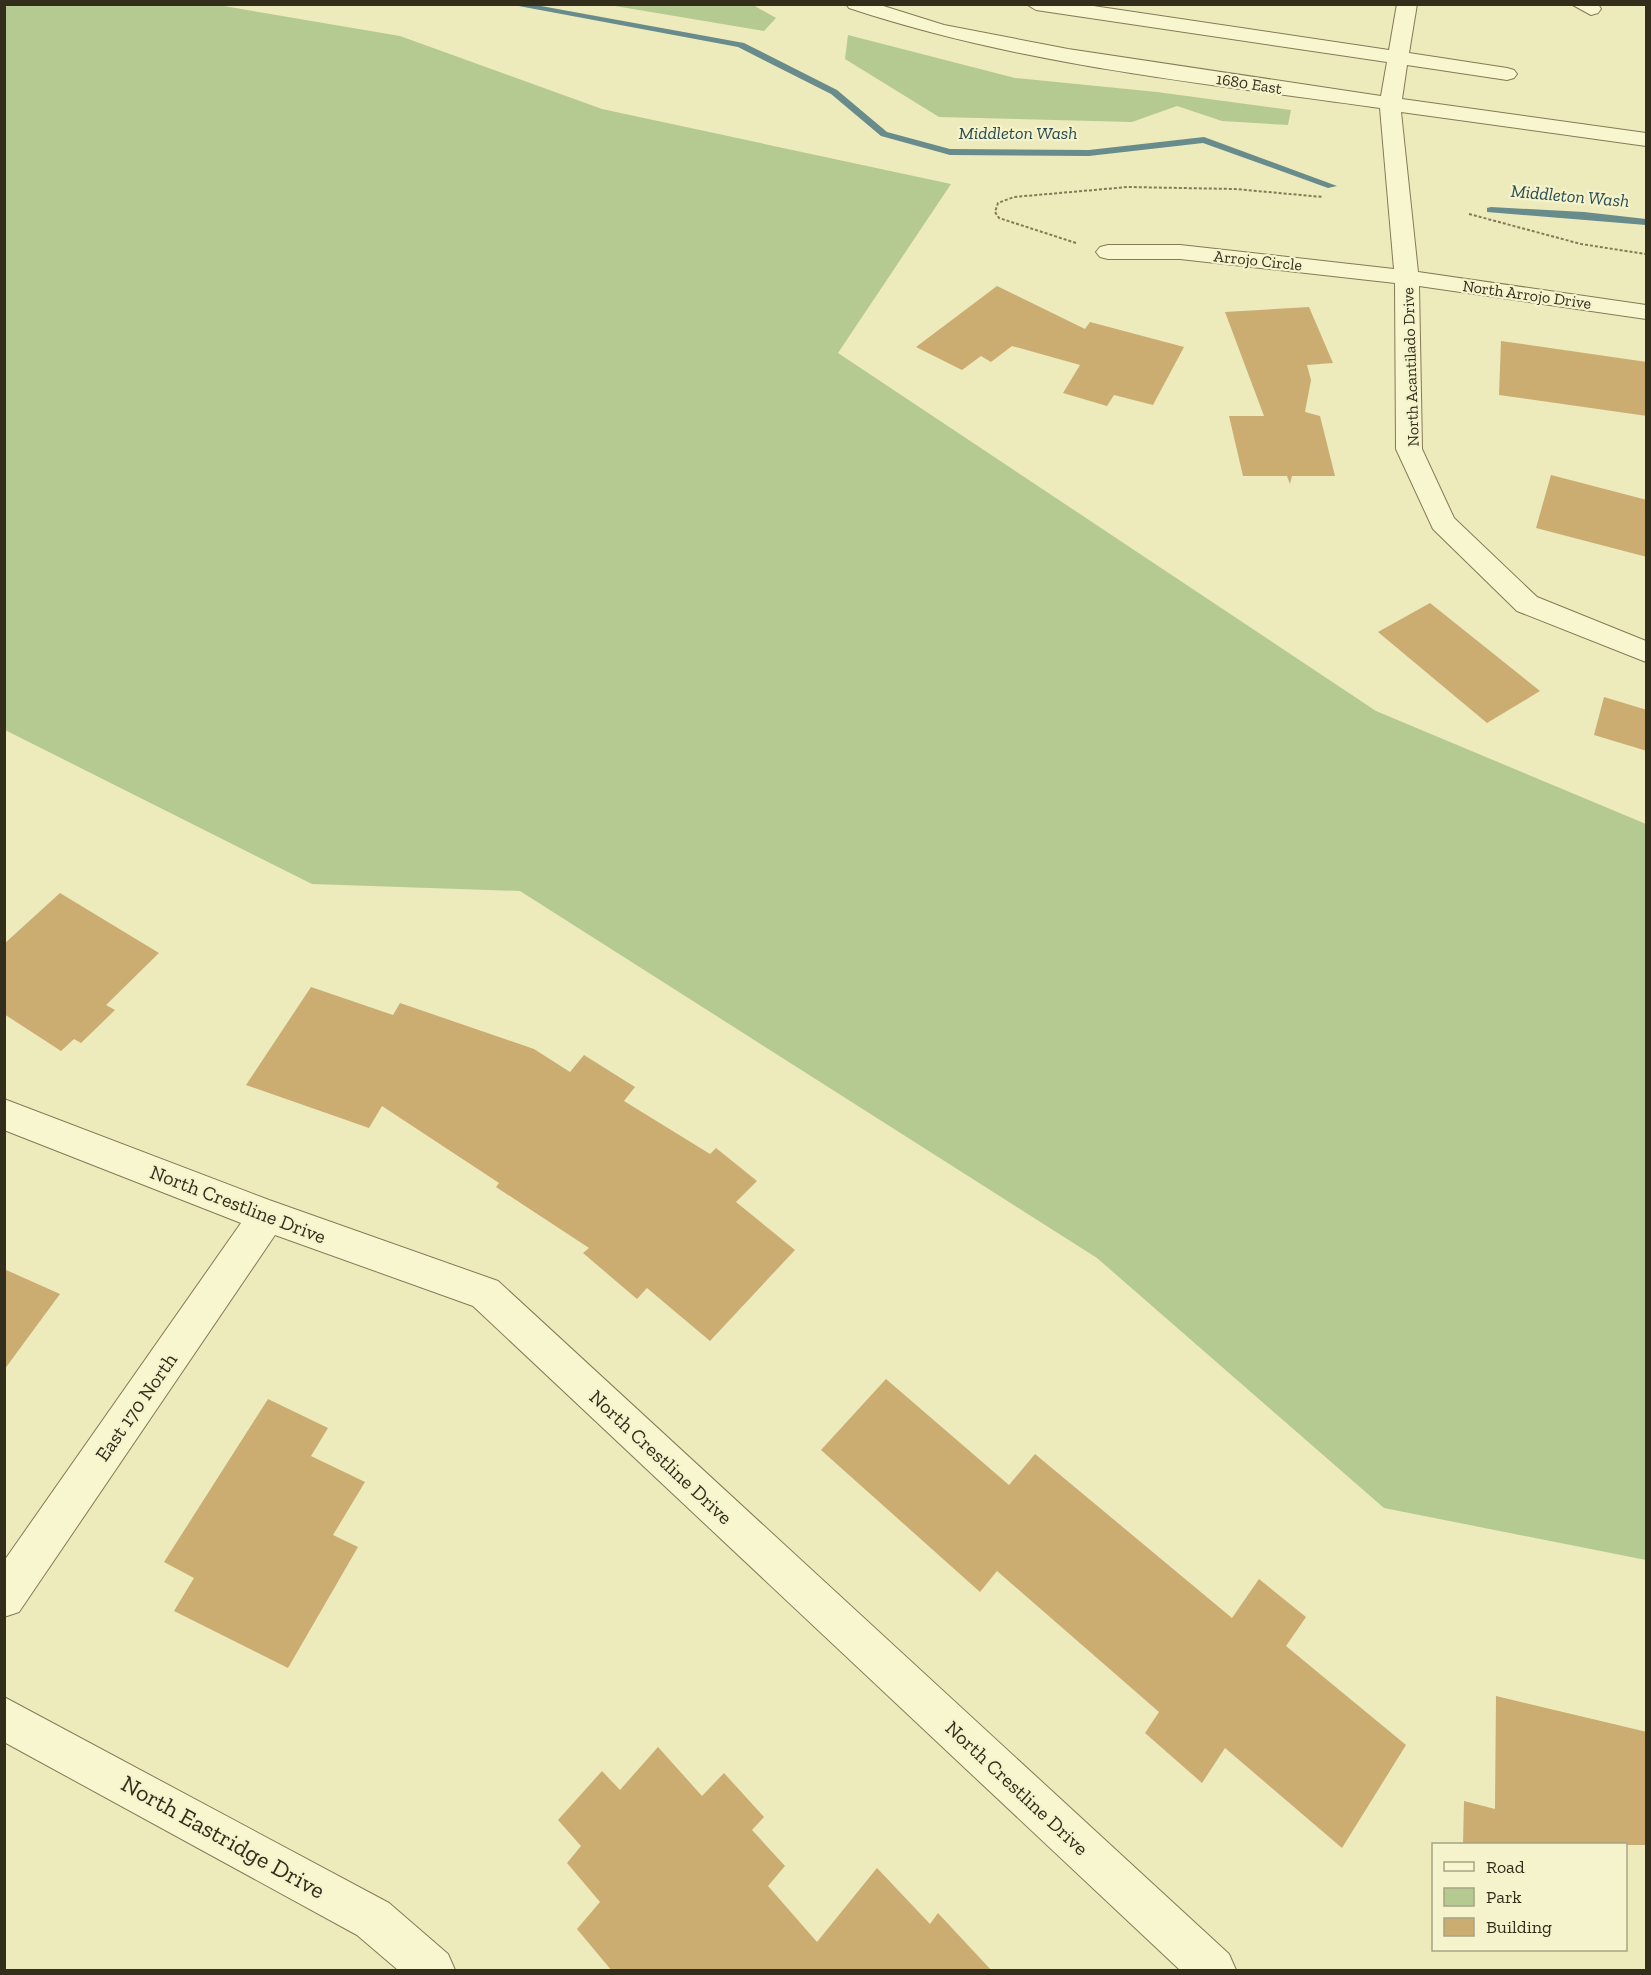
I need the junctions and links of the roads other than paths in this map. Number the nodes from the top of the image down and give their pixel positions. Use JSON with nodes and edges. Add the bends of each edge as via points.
{"nodes":[{"id":1,"x":856,"y":4,"type":"edge"},
{"id":2,"x":914,"y":4,"type":"edge"},
{"id":3,"x":1036,"y":4,"type":"edge"},
{"id":4,"x":1407,"y":4,"type":"edge"},
{"id":5,"x":899,"y":20,"type":"junction"},
{"id":6,"x":1398,"y":58,"type":"junction"},
{"id":7,"x":1507,"y":74,"type":"dead end"},
{"id":8,"x":1390,"y":104,"type":"junction"},
{"id":9,"x":1647,"y":139,"type":"edge"},
{"id":10,"x":1108,"y":252,"type":"road end"},
{"id":11,"x":1407,"y":277,"type":"junction"},
{"id":12,"x":1647,"y":312,"type":"edge"},
{"id":13,"x":1647,"y":652,"type":"edge"},
{"id":14,"x":4,"y":1114,"type":"edge"},
{"id":15,"x":267,"y":1216,"type":"junction"},
{"id":16,"x":4,"y":1597,"type":"edge"},
{"id":17,"x":4,"y":1718,"type":"edge"},
{"id":18,"x":432,"y":1971,"type":"edge"},
{"id":19,"x":1213,"y":1971,"type":"edge"}],
"edges":[{"from":1,"to":5,"type":"street","name":"1680 East"},
{"from":2,"to":5,"type":"street"},
{"from":3,"to":6,"type":"street"},
{"from":4,"to":6,"type":"street","name":"North Acantilado Drive"},
{"from":5,"to":8,"type":"street","name":"1680 East","via":[[1027,50]]},
{"from":6,"to":7,"type":"street"},
{"from":6,"to":8,"type":"street","name":"North Acantilado Drive"},
{"from":8,"to":9,"type":"street","name":"1680 East"},
{"from":8,"to":11,"type":"street","name":"North Acantilado Drive"},
{"from":10,"to":11,"type":"street","name":"Arrojo Circle","via":[[1180,252]]},
{"from":11,"to":12,"type":"street","name":"North Arrojo Drive"},
{"from":11,"to":13,"type":"street","name":"North Acantilado Drive","via":[[1409,449],[1443,523],[1527,604]]},
{"from":14,"to":15,"type":"street","name":"North Crestline Drive"},
{"from":15,"to":16,"type":"street","name":"East 170 North"},
{"from":15,"to":19,"type":"street","name":"North Crestline Drive","via":[[485,1293]]},
{"from":17,"to":18,"type":"street","name":"North Eastridge Drive","via":[[373,1919]]}]}
